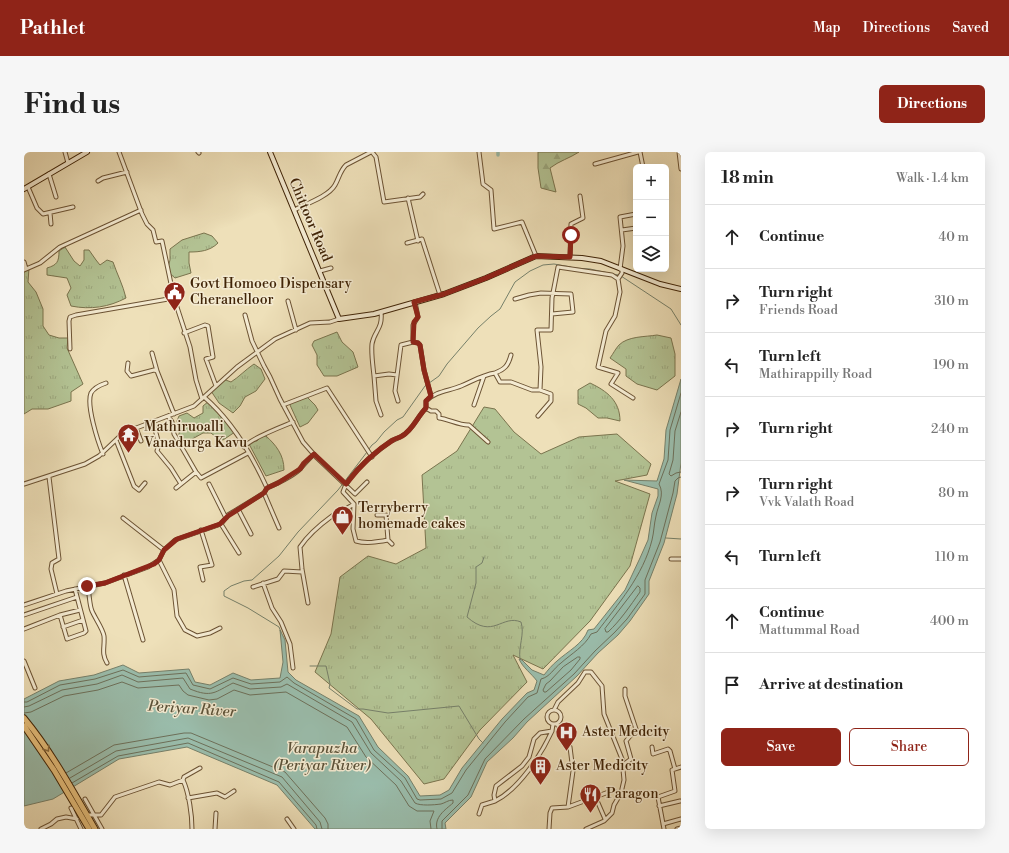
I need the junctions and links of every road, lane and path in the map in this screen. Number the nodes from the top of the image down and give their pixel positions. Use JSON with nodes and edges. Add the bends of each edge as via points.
{"nodes":[{"id":1,"x":65,"y":152,"type":"edge"},
{"id":2,"x":87,"y":152,"type":"edge"},
{"id":3,"x":119,"y":152,"type":"edge"},
{"id":4,"x":270,"y":152,"type":"edge"},
{"id":5,"x":372,"y":152,"type":"edge"},
{"id":6,"x":479,"y":152,"type":"edge"},
{"id":7,"x":639,"y":152,"type":"edge"},
{"id":8,"x":679,"y":152,"type":"edge"},
{"id":9,"x":68,"y":163,"type":"junction"},
{"id":10,"x":595,"y":164,"type":"dead end"},
{"id":11,"x":642,"y":164,"type":"edge"},
{"id":12,"x":681,"y":169,"type":"edge"},
{"id":13,"x":127,"y":172,"type":"junction"},
{"id":14,"x":49,"y":174,"type":"junction"},
{"id":15,"x":98,"y":181,"type":"dead end"},
{"id":16,"x":26,"y":188,"type":"edge"},
{"id":17,"x":423,"y":194,"type":"dead end"},
{"id":18,"x":580,"y":196,"type":"dead end"},
{"id":19,"x":56,"y":197,"type":"dead end"},
{"id":20,"x":408,"y":198,"type":"junction"},
{"id":21,"x":74,"y":207,"type":"dead end"},
{"id":22,"x":141,"y":210,"type":"junction"},
{"id":23,"x":294,"y":210,"type":"junction"},
{"id":24,"x":50,"y":213,"type":"junction"},
{"id":25,"x":633,"y":215,"type":"edge"},
{"id":26,"x":51,"y":224,"type":"dead end"},
{"id":27,"x":633,"y":228,"type":"edge"},
{"id":28,"x":622,"y":230,"type":"junction"},
{"id":29,"x":418,"y":241,"type":"junction"},
{"id":30,"x":407,"y":243,"type":"dead end"},
{"id":31,"x":536,"y":256,"type":"junction"},
{"id":32,"x":570,"y":257,"type":"junction"},
{"id":33,"x":24,"y":262,"type":"edge"},
{"id":34,"x":331,"y":268,"type":"dead end"},
{"id":35,"x":25,"y":269,"type":"edge"},
{"id":36,"x":621,"y":270,"type":"junction"},
{"id":37,"x":320,"y":271,"type":"junction"},
{"id":38,"x":619,"y":278,"type":"junction"},
{"id":39,"x":681,"y":289,"type":"edge"},
{"id":40,"x":553,"y":294,"type":"junction"},
{"id":41,"x":440,"y":295,"type":"junction"},
{"id":42,"x":174,"y":298,"type":"junction"},
{"id":43,"x":515,"y":299,"type":"dead end"},
{"id":44,"x":288,"y":301,"type":"dead end"},
{"id":45,"x":414,"y":302,"type":"junction"},
{"id":46,"x":381,"y":312,"type":"junction"},
{"id":47,"x":552,"y":314,"type":"junction"},
{"id":48,"x":245,"y":315,"type":"dead end"},
{"id":49,"x":339,"y":319,"type":"junction"},
{"id":50,"x":296,"y":330,"type":"junction"},
{"id":51,"x":184,"y":333,"type":"junction"},
{"id":52,"x":413,"y":342,"type":"junction"},
{"id":53,"x":70,"y":349,"type":"dead end"},
{"id":54,"x":257,"y":352,"type":"junction"},
{"id":55,"x":152,"y":353,"type":"dead end"},
{"id":56,"x":510,"y":355,"type":"dead end"},
{"id":57,"x":128,"y":363,"type":"dead end"},
{"id":58,"x":157,"y":370,"type":"junction"},
{"id":59,"x":495,"y":373,"type":"junction"},
{"id":60,"x":397,"y":375,"type":"junction"},
{"id":61,"x":374,"y":376,"type":"junction"},
{"id":62,"x":484,"y":376,"type":"junction"},
{"id":63,"x":106,"y":383,"type":"dead end"},
{"id":64,"x":216,"y":386,"type":"junction"},
{"id":65,"x":540,"y":390,"type":"junction"},
{"id":66,"x":431,"y":396,"type":"junction"},
{"id":67,"x":203,"y":398,"type":"junction"},
{"id":68,"x":633,"y":398,"type":"dead end"},
{"id":69,"x":398,"y":401,"type":"dead end"},
{"id":70,"x":474,"y":404,"type":"dead end"},
{"id":71,"x":283,"y":405,"type":"junction"},
{"id":72,"x":426,"y":408,"type":"junction"},
{"id":73,"x":174,"y":414,"type":"junction"},
{"id":74,"x":382,"y":415,"type":"dead end"},
{"id":75,"x":168,"y":416,"type":"junction"},
{"id":76,"x":538,"y":416,"type":"dead end"},
{"id":77,"x":153,"y":422,"type":"junction"},
{"id":78,"x":292,"y":422,"type":"junction"},
{"id":79,"x":136,"y":428,"type":"junction"},
{"id":80,"x":116,"y":440,"type":"junction"},
{"id":81,"x":141,"y":441,"type":"dead end"},
{"id":82,"x":488,"y":442,"type":"dead end"},
{"id":83,"x":244,"y":447,"type":"junction"},
{"id":84,"x":248,"y":453,"type":"junction"},
{"id":85,"x":103,"y":454,"type":"junction"},
{"id":86,"x":314,"y":454,"type":"junction"},
{"id":87,"x":372,"y":457,"type":"junction"},
{"id":88,"x":196,"y":472,"type":"junction"},
{"id":89,"x":49,"y":476,"type":"junction"},
{"id":90,"x":367,"y":482,"type":"dead end"},
{"id":91,"x":145,"y":483,"type":"dead end"},
{"id":92,"x":24,"y":484,"type":"edge"},
{"id":93,"x":181,"y":484,"type":"junction"},
{"id":94,"x":209,"y":484,"type":"dead end"},
{"id":95,"x":346,"y":484,"type":"junction"},
{"id":96,"x":176,"y":488,"type":"dead end"},
{"id":97,"x":267,"y":488,"type":"junction"},
{"id":98,"x":264,"y":493,"type":"junction"},
{"id":99,"x":354,"y":504,"type":"junction"},
{"id":100,"x":238,"y":509,"type":"junction"},
{"id":101,"x":376,"y":515,"type":"dead end"},
{"id":102,"x":123,"y":518,"type":"dead end"},
{"id":103,"x":226,"y":518,"type":"junction"},
{"id":104,"x":220,"y":524,"type":"junction"},
{"id":105,"x":279,"y":528,"type":"dead end"},
{"id":106,"x":201,"y":530,"type":"junction"},
{"id":107,"x":251,"y":534,"type":"dead end"},
{"id":108,"x":388,"y":540,"type":"junction"},
{"id":109,"x":392,"y":544,"type":"dead end"},
{"id":110,"x":164,"y":550,"type":"junction"},
{"id":111,"x":239,"y":553,"type":"dead end"},
{"id":112,"x":671,"y":559,"type":"dead end"},
{"id":113,"x":681,"y":559,"type":"edge"},
{"id":114,"x":159,"y":560,"type":"junction"},
{"id":115,"x":302,"y":572,"type":"junction"},
{"id":116,"x":124,"y":575,"type":"junction"},
{"id":117,"x":203,"y":580,"type":"dead end"},
{"id":118,"x":263,"y":583,"type":"junction"},
{"id":119,"x":87,"y":586,"type":"junction"},
{"id":120,"x":75,"y":588,"type":"junction"},
{"id":121,"x":253,"y":588,"type":"dead end"},
{"id":122,"x":57,"y":594,"type":"junction"},
{"id":123,"x":77,"y":597,"type":"junction"},
{"id":124,"x":308,"y":603,"type":"dead end"},
{"id":125,"x":24,"y":604,"type":"edge"},
{"id":126,"x":80,"y":610,"type":"junction"},
{"id":127,"x":24,"y":615,"type":"edge"},
{"id":128,"x":60,"y":615,"type":"junction"},
{"id":129,"x":83,"y":620,"type":"junction"},
{"id":130,"x":63,"y":627,"type":"junction"},
{"id":131,"x":24,"y":628,"type":"edge"},
{"id":132,"x":220,"y":628,"type":"dead end"},
{"id":133,"x":143,"y":640,"type":"dead end"},
{"id":134,"x":24,"y":661,"type":"edge"},
{"id":135,"x":107,"y":663,"type":"dead end"},
{"id":136,"x":293,"y":668,"type":"dead end"},
{"id":137,"x":35,"y":688,"type":"dead end"},
{"id":138,"x":625,"y":689,"type":"dead end"},
{"id":139,"x":554,"y":710,"type":"junction"},
{"id":140,"x":24,"y":718,"type":"edge"},
{"id":141,"x":555,"y":724,"type":"junction"},
{"id":142,"x":24,"y":726,"type":"edge"},
{"id":143,"x":552,"y":731,"type":"junction"},
{"id":144,"x":652,"y":747,"type":"dead end"},
{"id":145,"x":623,"y":765,"type":"junction"},
{"id":146,"x":681,"y":767,"type":"edge"},
{"id":147,"x":200,"y":768,"type":"dead end"},
{"id":148,"x":675,"y":769,"type":"junction"},
{"id":149,"x":183,"y":780,"type":"junction"},
{"id":150,"x":614,"y":790,"type":"dead end"},
{"id":151,"x":234,"y":791,"type":"dead end"},
{"id":152,"x":73,"y":796,"type":"junction"},
{"id":153,"x":595,"y":796,"type":"junction"},
{"id":154,"x":188,"y":798,"type":"junction"},
{"id":155,"x":85,"y":799,"type":"dead end"},
{"id":156,"x":495,"y":801,"type":"junction"},
{"id":157,"x":680,"y":801,"type":"edge"},
{"id":158,"x":659,"y":806,"type":"junction"},
{"id":159,"x":568,"y":807,"type":"junction"},
{"id":160,"x":71,"y":808,"type":"dead end"},
{"id":161,"x":216,"y":813,"type":"dead end"},
{"id":162,"x":93,"y":814,"type":"junction"},
{"id":163,"x":479,"y":814,"type":"dead end"},
{"id":164,"x":89,"y":815,"type":"dead end"},
{"id":165,"x":76,"y":819,"type":"junction"},
{"id":166,"x":287,"y":819,"type":"dead end"},
{"id":167,"x":606,"y":819,"type":"junction"},
{"id":168,"x":681,"y":819,"type":"edge"},
{"id":169,"x":662,"y":824,"type":"junction"},
{"id":170,"x":681,"y":828,"type":"edge"},
{"id":171,"x":41,"y":829,"type":"edge"},
{"id":172,"x":81,"y":829,"type":"edge"},
{"id":173,"x":89,"y":829,"type":"edge"},
{"id":174,"x":95,"y":829,"type":"edge"},
{"id":175,"x":102,"y":829,"type":"edge"},
{"id":176,"x":192,"y":829,"type":"edge"},
{"id":177,"x":215,"y":829,"type":"edge"},
{"id":178,"x":294,"y":829,"type":"edge"},
{"id":179,"x":549,"y":829,"type":"edge"},
{"id":180,"x":586,"y":829,"type":"edge"},
{"id":181,"x":664,"y":829,"type":"edge"},
{"id":182,"x":677,"y":829,"type":"edge"}],
"edges":[{"from":1,"to":9,"type":"street"},
{"from":2,"to":9,"type":"main road"},
{"from":3,"to":13,"type":"street"},
{"from":4,"to":23,"type":"main road","name":"Chittoor Road"},
{"from":5,"to":20,"type":"street","via":[[376,157],[384,202]]},
{"from":5,"to":23,"type":"street","via":[[342,168],[330,192]]},
{"from":6,"to":31,"type":"street","via":[[483,184],[491,190],[494,229],[524,222]]},
{"from":7,"to":10,"type":"street"},
{"from":7,"to":11,"type":"street"},
{"from":8,"to":12,"type":"street"},
{"from":9,"to":14,"type":"main road"},
{"from":13,"to":15,"type":"street"},
{"from":13,"to":22,"type":"street"},
{"from":14,"to":16,"type":"main road"},
{"from":14,"to":19,"type":"street"},
{"from":16,"to":24,"type":"street","via":[[40,212]]},
{"from":17,"to":20,"type":"street","via":[[420,197]]},
{"from":18,"to":32,"type":"street","via":[[583,218],[571,224]]},
{"from":20,"to":29,"type":"street"},
{"from":21,"to":24,"type":"street"},
{"from":22,"to":35,"type":"street","via":[[60,247],[40,263]]},
{"from":22,"to":42,"type":"street","via":[[147,224],[153,230],[156,242],[162,241]]},
{"from":23,"to":37,"type":"main road","name":"Chittoor Road"},
{"from":24,"to":26,"type":"street"},
{"from":25,"to":28,"type":"street","via":[[620,217]]},
{"from":27,"to":28,"type":"street"},
{"from":28,"to":36,"type":"street"},
{"from":29,"to":30,"type":"street"},
{"from":29,"to":41,"type":"street","via":[[422,239]]},
{"from":31,"to":32,"type":"main road"},
{"from":31,"to":41,"type":"main road"},
{"from":32,"to":36,"type":"main road","via":[[601,261]]},
{"from":33,"to":35,"type":"street"},
{"from":34,"to":37,"type":"street"},
{"from":36,"to":38,"type":"street"},
{"from":36,"to":39,"type":"main road"},
{"from":37,"to":49,"type":"main road","name":"Chittoor Road"},
{"from":38,"to":40,"type":"street","via":[[558,267]]},
{"from":38,"to":68,"type":"street","via":[[620,292],[615,316],[606,331],[598,366],[618,373],[611,384]]},
{"from":40,"to":43,"type":"street","via":[[541,293]]},
{"from":40,"to":47,"type":"street"},
{"from":40,"to":47,"type":"street","via":[[571,294],[574,310],[571,313]]},
{"from":41,"to":45,"type":"main road"},
{"from":42,"to":51,"type":"street"},
{"from":42,"to":53,"type":"street","via":[[70,317]]},
{"from":44,"to":50,"type":"street"},
{"from":45,"to":46,"type":"main road"},
{"from":45,"to":52,"type":"street","via":[[418,317],[414,322]]},
{"from":46,"to":49,"type":"main road"},
{"from":46,"to":61,"type":"street","via":[[379,330],[372,344]]},
{"from":47,"to":65,"type":"street","via":[[552,330],[537,330],[541,367]]},
{"from":48,"to":54,"type":"street"},
{"from":49,"to":50,"type":"street","via":[[310,323]]},
{"from":50,"to":54,"type":"street","via":[[275,339]]},
{"from":51,"to":64,"type":"street","via":[[208,326],[213,357],[206,359]]},
{"from":51,"to":67,"type":"street"},
{"from":52,"to":60,"type":"street","via":[[401,345]]},
{"from":52,"to":66,"type":"street","via":[[420,345]]},
{"from":54,"to":64,"type":"street"},
{"from":54,"to":71,"type":"street"},
{"from":55,"to":58,"type":"street"},
{"from":56,"to":59,"type":"street","via":[[509,363],[504,369]]},
{"from":57,"to":58,"type":"street","via":[[127,371],[131,376]]},
{"from":58,"to":73,"type":"street"},
{"from":59,"to":62,"type":"street"},
{"from":59,"to":65,"type":"street","via":[[500,382],[511,382],[532,390]]},
{"from":60,"to":61,"type":"street"},
{"from":60,"to":69,"type":"street","via":[[395,391]]},
{"from":61,"to":74,"type":"street","via":[[376,401]]},
{"from":62,"to":66,"type":"street"},
{"from":62,"to":70,"type":"street"},
{"from":63,"to":85,"type":"street","via":[[94,389],[90,395],[90,407]]},
{"from":64,"to":67,"type":"street"},
{"from":65,"to":76,"type":"street","via":[[551,394],[551,401]]},
{"from":66,"to":72,"type":"street","via":[[426,401]]},
{"from":67,"to":73,"type":"street","via":[[194,406]]},
{"from":67,"to":83,"type":"street","via":[[217,408]]},
{"from":71,"to":78,"type":"street"},
{"from":71,"to":87,"type":"street","via":[[327,388]]},
{"from":72,"to":82,"type":"street","via":[[436,411],[439,418],[469,425]]},
{"from":72,"to":87,"type":"street","via":[[414,426]]},
{"from":73,"to":75,"type":"street"},
{"from":75,"to":77,"type":"street"},
{"from":75,"to":88,"type":"street","via":[[174,434]]},
{"from":77,"to":79,"type":"street"},
{"from":77,"to":93,"type":"street","via":[[159,444],[157,450]]},
{"from":78,"to":83,"type":"street"},
{"from":78,"to":86,"type":"street","via":[[303,442]]},
{"from":79,"to":80,"type":"street"},
{"from":79,"to":81,"type":"street"},
{"from":80,"to":85,"type":"street"},
{"from":80,"to":91,"type":"street","via":[[134,486],[140,490]]},
{"from":83,"to":84,"type":"street"},
{"from":84,"to":88,"type":"street","via":[[202,478]]},
{"from":84,"to":97,"type":"street"},
{"from":85,"to":89,"type":"street","via":[[85,464]]},
{"from":86,"to":95,"type":"street"},
{"from":86,"to":97,"type":"street","via":[[300,469]]},
{"from":87,"to":95,"type":"street","via":[[365,461]]},
{"from":88,"to":93,"type":"street"},
{"from":89,"to":92,"type":"street"},
{"from":89,"to":122,"type":"street","via":[[58,559],[52,562],[51,569]]},
{"from":90,"to":95,"type":"street","via":[[356,494]]},
{"from":93,"to":96,"type":"street"},
{"from":94,"to":103,"type":"street"},
{"from":95,"to":99,"type":"street","via":[[343,492]]},
{"from":97,"to":98,"type":"street"},
{"from":98,"to":100,"type":"street"},
{"from":98,"to":105,"type":"street"},
{"from":99,"to":108,"type":"street","via":[[353,530],[356,541]]},
{"from":99,"to":115,"type":"street","via":[[333,515],[303,542],[300,547]]},
{"from":100,"to":103,"type":"street"},
{"from":100,"to":107,"type":"street"},
{"from":101,"to":108,"type":"street","via":[[386,515]]},
{"from":102,"to":110,"type":"street"},
{"from":103,"to":104,"type":"street"},
{"from":104,"to":106,"type":"street"},
{"from":104,"to":111,"type":"street"},
{"from":106,"to":110,"type":"street","via":[[177,539]]},
{"from":106,"to":117,"type":"street","via":[[212,565],[200,567]]},
{"from":108,"to":109,"type":"street"},
{"from":110,"to":114,"type":"street"},
{"from":112,"to":113,"type":"street"},
{"from":114,"to":116,"type":"street","via":[[148,567]]},
{"from":114,"to":132,"type":"street","via":[[174,590],[178,616],[185,630],[197,636]]},
{"from":115,"to":118,"type":"street","via":[[284,571],[278,579]]},
{"from":115,"to":124,"type":"street"},
{"from":116,"to":119,"type":"street","via":[[105,583]]},
{"from":116,"to":133,"type":"street"},
{"from":118,"to":121,"type":"street"},
{"from":118,"to":136,"type":"street","via":[[290,644]]},
{"from":119,"to":120,"type":"street"},
{"from":119,"to":135,"type":"street","via":[[92,611],[104,634],[103,656]]},
{"from":120,"to":122,"type":"street"},
{"from":120,"to":123,"type":"street"},
{"from":122,"to":125,"type":"street"},
{"from":123,"to":126,"type":"street"},
{"from":123,"to":127,"type":"street"},
{"from":126,"to":128,"type":"street"},
{"from":126,"to":129,"type":"street"},
{"from":128,"to":130,"type":"street"},
{"from":128,"to":131,"type":"street"},
{"from":129,"to":130,"type":"street"},
{"from":129,"to":130,"type":"street","via":[[86,630],[84,633],[67,639]]},
{"from":134,"to":137,"type":"street"},
{"from":138,"to":145,"type":"street","via":[[636,729],[626,742],[631,759]]},
{"from":139,"to":141,"type":"street","via":[[561,714],[561,720]]},
{"from":139,"to":141,"type":"street","via":[[549,712],[547,718],[549,723]]},
{"from":139,"to":145,"type":"street","via":[[585,672],[591,672],[602,686],[604,714]]},
{"from":140,"to":152,"type":"highway","one_way":true,"via":[[44,744]]},
{"from":141,"to":143,"type":"street"},
{"from":141,"to":159,"type":"street","via":[[570,747],[573,771]]},
{"from":142,"to":152,"type":"highway"},
{"from":143,"to":156,"type":"street","via":[[525,774],[505,796]]},
{"from":143,"to":156,"type":"street","via":[[540,733],[534,739],[529,757],[522,766],[496,786]]},
{"from":144,"to":148,"type":"street","via":[[653,754],[668,749]]},
{"from":145,"to":167,"type":"street","via":[[624,780],[621,793],[612,813]]},
{"from":146,"to":148,"type":"street"},
{"from":147,"to":149,"type":"street"},
{"from":148,"to":158,"type":"street","via":[[672,770],[675,791],[658,797]]},
{"from":149,"to":154,"type":"street"},
{"from":149,"to":162,"type":"street","via":[[170,785],[159,782],[115,797],[101,815]]},
{"from":150,"to":153,"type":"street"},
{"from":151,"to":154,"type":"street","via":[[225,797],[217,793]]},
{"from":152,"to":173,"type":"highway"},
{"from":152,"to":174,"type":"highway"},
{"from":153,"to":159,"type":"street"},
{"from":153,"to":167,"type":"street"},
{"from":154,"to":176,"type":"street"},
{"from":155,"to":162,"type":"street"},
{"from":156,"to":163,"type":"street","via":[[482,805]]},
{"from":157,"to":158,"type":"street"},
{"from":158,"to":169,"type":"street"},
{"from":159,"to":179,"type":"street","via":[[552,808]]},
{"from":160,"to":165,"type":"street"},
{"from":161,"to":177,"type":"street"},
{"from":162,"to":164,"type":"street"},
{"from":162,"to":175,"type":"street"},
{"from":165,"to":171,"type":"street","via":[[57,818]]},
{"from":165,"to":172,"type":"street"},
{"from":166,"to":178,"type":"street"},
{"from":167,"to":180,"type":"street"},
{"from":168,"to":169,"type":"street"},
{"from":169,"to":181,"type":"street"},
{"from":170,"to":182,"type":"street"}]}
